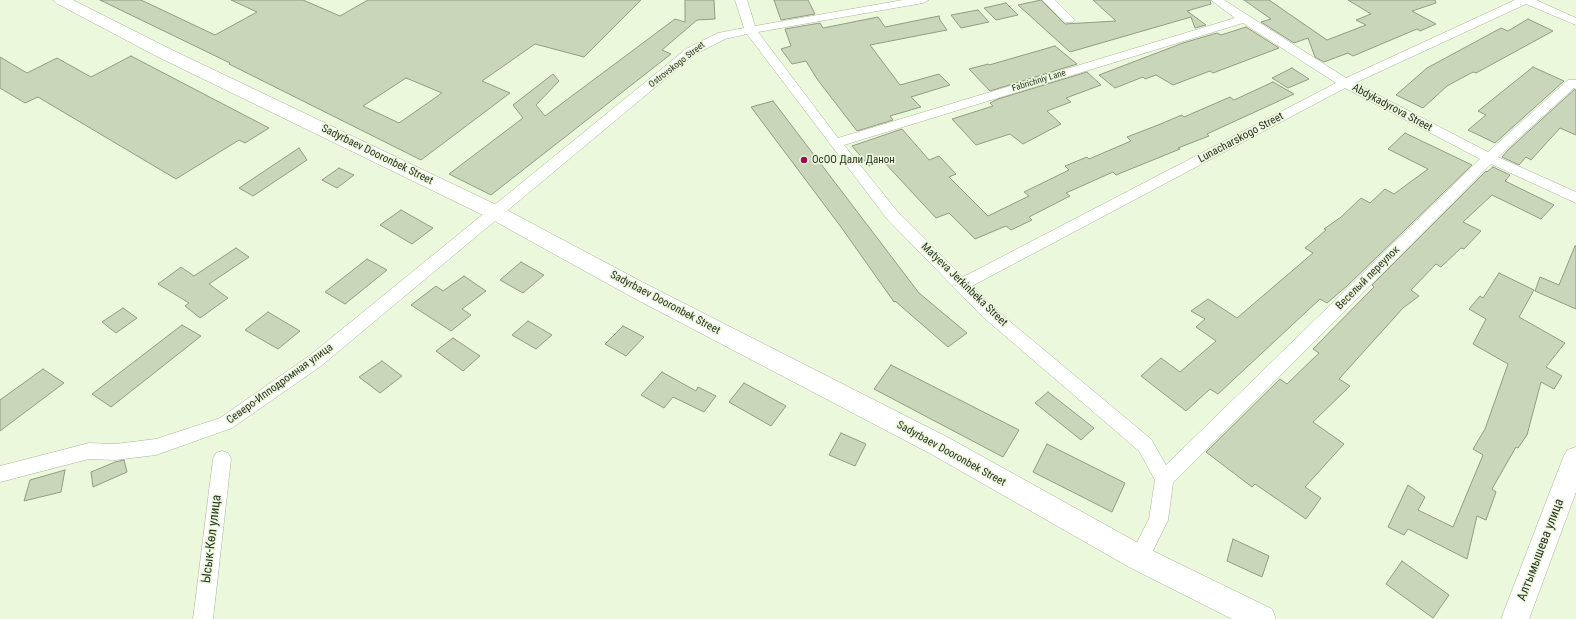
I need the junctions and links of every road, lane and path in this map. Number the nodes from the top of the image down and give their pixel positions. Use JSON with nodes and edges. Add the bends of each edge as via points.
{"nodes":[{"id":1,"x":61,"y":0,"type":"edge"},
{"id":2,"x":741,"y":0,"type":"edge"},
{"id":3,"x":923,"y":0,"type":"edge"},
{"id":4,"x":1048,"y":0,"type":"edge"},
{"id":5,"x":1217,"y":0,"type":"edge"},
{"id":6,"x":1526,"y":0,"type":"edge"},
{"id":7,"x":1244,"y":19,"type":"junction"},
{"id":8,"x":1069,"y":20,"type":"dead end"},
{"id":9,"x":1576,"y":22,"type":"edge"},
{"id":10,"x":750,"y":30,"type":"junction"},
{"id":11,"x":1345,"y":83,"type":"junction"},
{"id":12,"x":1576,"y":85,"type":"edge"},
{"id":13,"x":835,"y":143,"type":"junction"},
{"id":14,"x":1488,"y":158,"type":"junction"},
{"id":15,"x":1576,"y":198,"type":"edge"},
{"id":16,"x":496,"y":213,"type":"junction"},
{"id":17,"x":962,"y":284,"type":"junction"},
{"id":18,"x":1576,"y":458,"type":"edge"},
{"id":19,"x":222,"y":459,"type":"dead end"},
{"id":20,"x":0,"y":474,"type":"edge"},
{"id":21,"x":1164,"y":479,"type":"junction"},
{"id":22,"x":1139,"y":558,"type":"junction"},
{"id":23,"x":203,"y":619,"type":"edge"},
{"id":24,"x":1262,"y":619,"type":"edge"},
{"id":25,"x":1515,"y":619,"type":"edge"}],
"edges":[{"from":1,"to":16,"type":"main road","name":"Sadyrbaev Dooronbek Street","via":[[162,52]]},
{"from":2,"to":10,"type":"street","name":"Matyeva Jerkinbeka Street"},
{"from":3,"to":10,"type":"street","name":"Ostrovskogo Street"},
{"from":4,"to":8,"type":"street"},
{"from":5,"to":7,"type":"street","name":"Abdykadyrova Street"},
{"from":6,"to":9,"type":"street"},
{"from":6,"to":11,"type":"street","name":"Lunacharskogo Street"},
{"from":7,"to":11,"type":"street","name":"Abdykadyrova Street"},
{"from":7,"to":13,"type":"street","name":"Fabrichniy Lane"},
{"from":10,"to":13,"type":"street","name":"Matyeva Jerkinbeka Street"},
{"from":10,"to":16,"type":"street","name":"Ostrovskogo Street","via":[[722,36],[690,52]]},
{"from":11,"to":14,"type":"street","name":"Abdykadyrova Street"},
{"from":11,"to":17,"type":"street","name":"Lunacharskogo Street"},
{"from":12,"to":14,"type":"street","name":"Веселый переулок","via":[[1572,83]]},
{"from":13,"to":17,"type":"street","name":"Matyeva Jerkinbeka Street","via":[[892,215]]},
{"from":14,"to":15,"type":"street","name":"Abdykadyrova Street"},
{"from":14,"to":21,"type":"street","name":"Веселый переулок"},
{"from":16,"to":20,"type":"street","name":"Северо-Ипподромная улица","via":[[315,361],[226,423],[156,447],[115,452],[89,451]]},
{"from":16,"to":22,"type":"main road","name":"Sadyrbaev Dooronbek Street","via":[[638,290],[940,446]]},
{"from":17,"to":21,"type":"street","name":"Matyeva Jerkinbeka Street","via":[[989,313],[1145,445]]},
{"from":18,"to":25,"type":"main road","name":"Алтымышева улица"},
{"from":19,"to":23,"type":"street","name":"Ысык-Көл улица"},
{"from":21,"to":22,"type":"street","via":[[1158,520]]},
{"from":22,"to":24,"type":"main road","name":"Sadyrbaev Dooronbek Street"}]}
